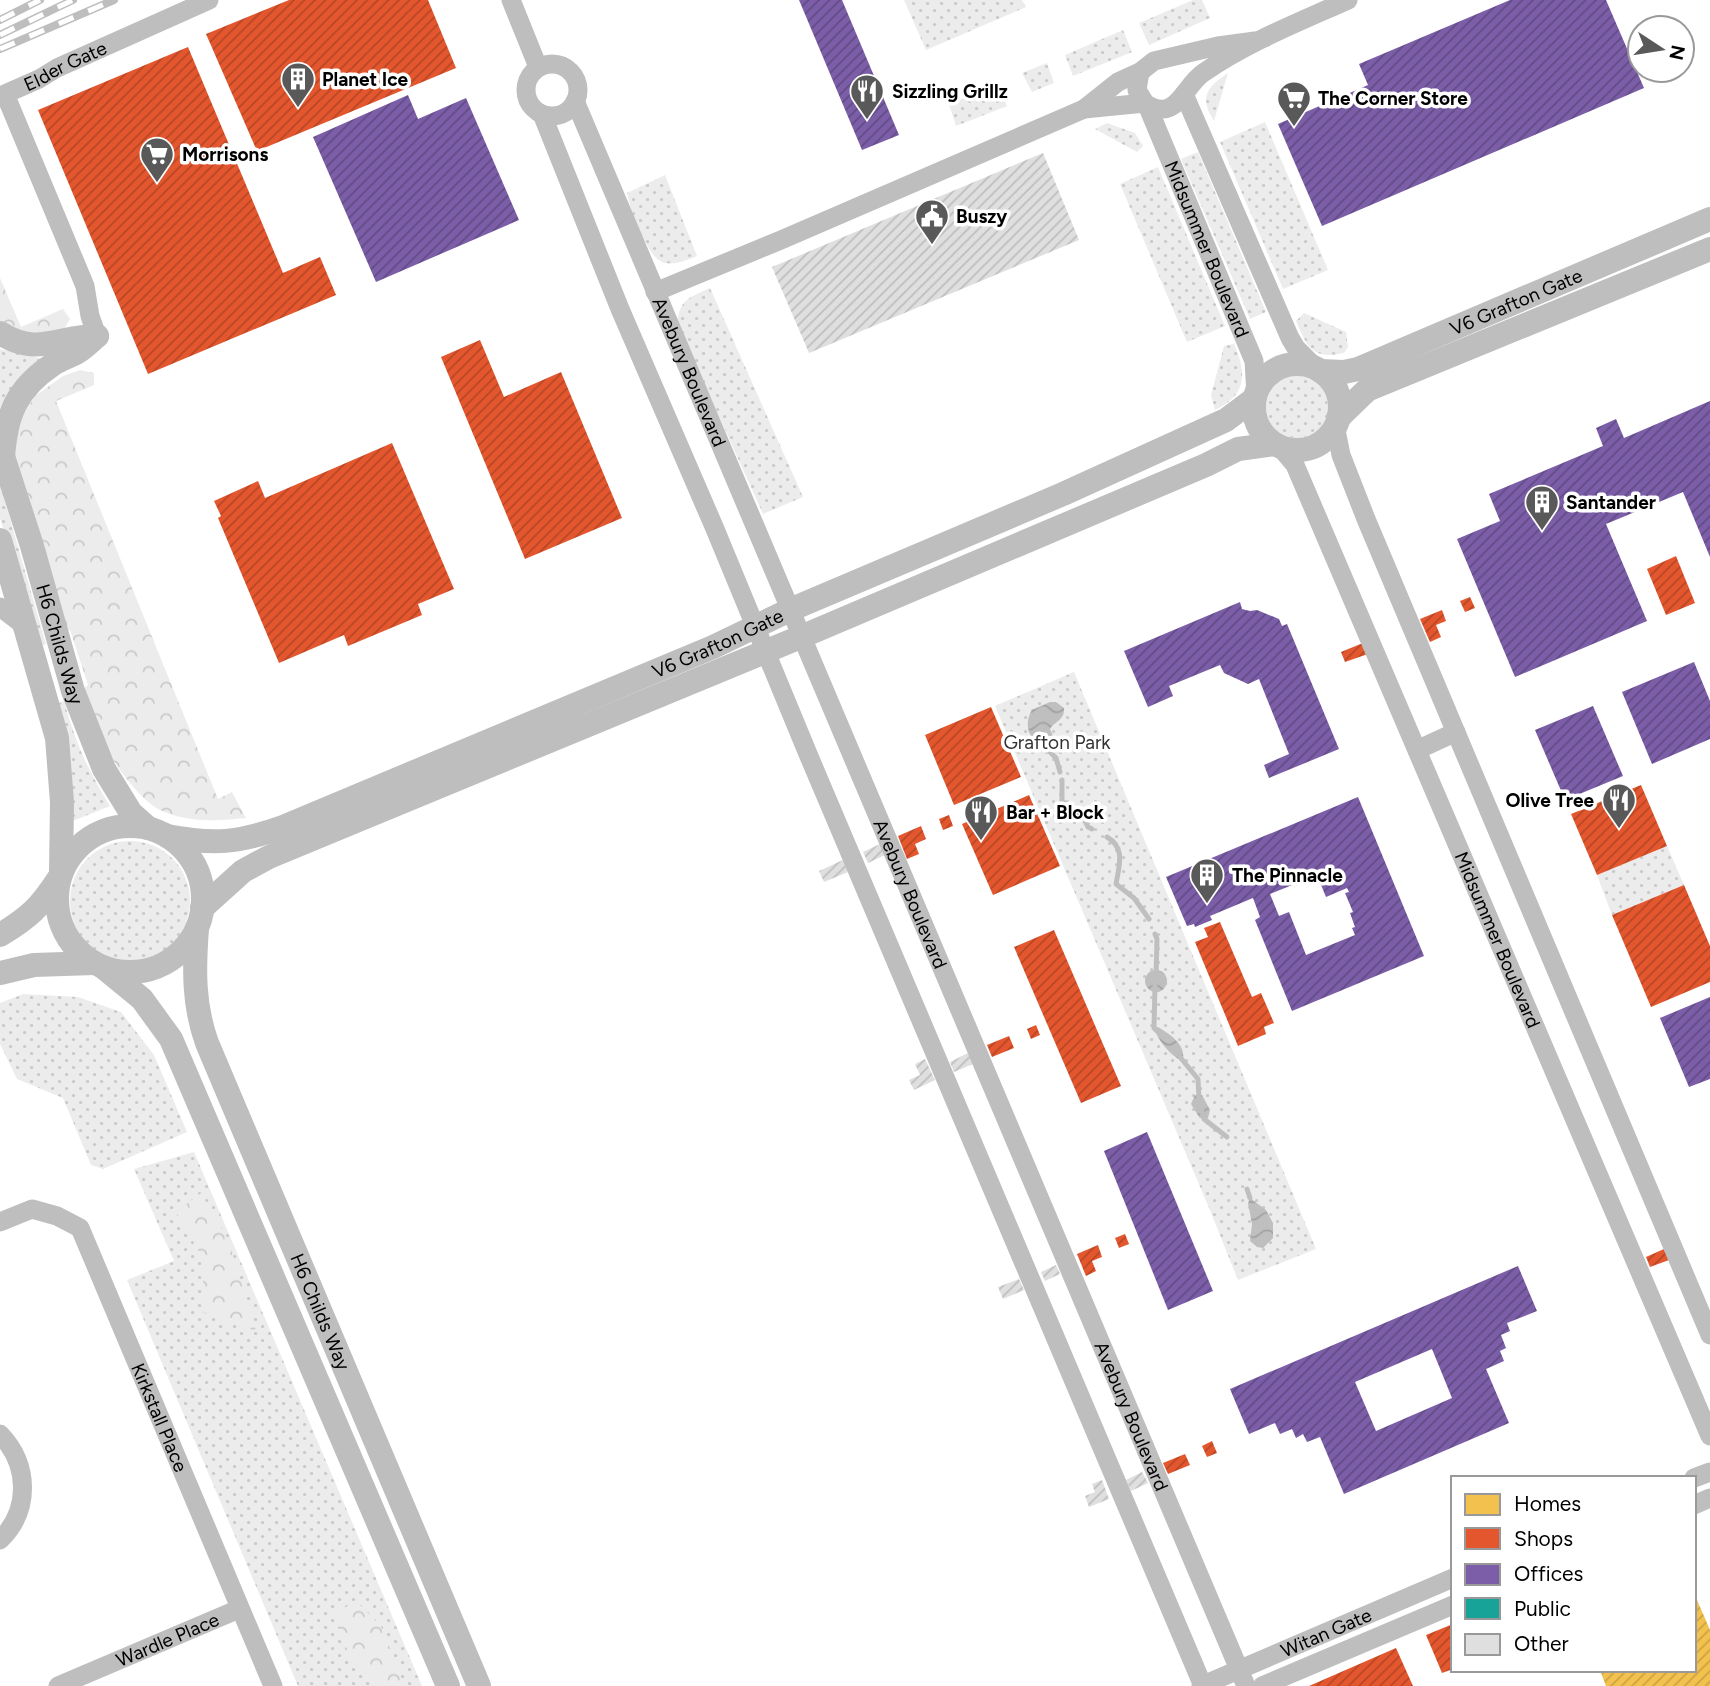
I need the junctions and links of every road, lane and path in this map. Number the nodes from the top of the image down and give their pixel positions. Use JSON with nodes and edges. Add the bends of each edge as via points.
{"nodes":[{"id":1,"x":209,"y":0,"type":"edge"},
{"id":2,"x":511,"y":0,"type":"edge"},
{"id":3,"x":1348,"y":0,"type":"edge"},
{"id":4,"x":1255,"y":41,"type":"junction"},
{"id":5,"x":1160,"y":60,"type":"junction"},
{"id":6,"x":538,"y":67,"type":"junction"},
{"id":7,"x":1140,"y":72,"type":"junction"},
{"id":8,"x":1184,"y":93,"type":"junction"},
{"id":9,"x":575,"y":101,"type":"junction"},
{"id":10,"x":1146,"y":104,"type":"junction"},
{"id":11,"x":1084,"y":109,"type":"junction"},
{"id":12,"x":542,"y":114,"type":"junction"},
{"id":13,"x":1710,"y":219,"type":"edge"},
{"id":14,"x":1710,"y":249,"type":"edge"},
{"id":15,"x":655,"y":292,"type":"junction"},
{"id":16,"x":0,"y":333,"type":"edge"},
{"id":17,"x":97,"y":335,"type":"junction"},
{"id":18,"x":1318,"y":370,"type":"junction"},
{"id":19,"x":1255,"y":397,"type":"junction"},
{"id":20,"x":1337,"y":422,"type":"junction"},
{"id":21,"x":1277,"y":445,"type":"junction"},
{"id":22,"x":2,"y":452,"type":"edge"},
{"id":23,"x":0,"y":540,"type":"edge"},
{"id":24,"x":0,"y":607,"type":"edge"},
{"id":25,"x":792,"y":609,"type":"junction"},
{"id":26,"x":755,"y":627,"type":"junction"},
{"id":27,"x":29,"y":636,"type":"junction"},
{"id":28,"x":803,"y":636,"type":"junction"},
{"id":29,"x":765,"y":651,"type":"junction"},
{"id":30,"x":717,"y":658,"type":"junction"},
{"id":31,"x":682,"y":672,"type":"junction"},
{"id":32,"x":1456,"y":732,"type":"junction"},
{"id":33,"x":1417,"y":750,"type":"junction"},
{"id":34,"x":119,"y":794,"type":"junction"},
{"id":35,"x":283,"y":827,"type":"junction"},
{"id":36,"x":157,"y":832,"type":"junction"},
{"id":37,"x":60,"y":875,"type":"junction"},
{"id":38,"x":200,"y":918,"type":"junction"},
{"id":39,"x":0,"y":935,"type":"edge"},
{"id":40,"x":99,"y":965,"type":"junction"},
{"id":41,"x":0,"y":973,"type":"edge"},
{"id":42,"x":0,"y":1222,"type":"edge"},
{"id":43,"x":1710,"y":1335,"type":"edge"},
{"id":44,"x":0,"y":1434,"type":"edge"},
{"id":45,"x":1710,"y":1436,"type":"edge"},
{"id":46,"x":0,"y":1540,"type":"edge"},
{"id":47,"x":1451,"y":1579,"type":"edge"},
{"id":48,"x":1451,"y":1606,"type":"edge"},
{"id":49,"x":239,"y":1609,"type":"junction"},
{"id":50,"x":1242,"y":1677,"type":"edge"},
{"id":51,"x":58,"y":1686,"type":"edge"},
{"id":52,"x":273,"y":1686,"type":"edge"},
{"id":53,"x":447,"y":1686,"type":"edge"},
{"id":54,"x":479,"y":1686,"type":"edge"},
{"id":55,"x":1203,"y":1686,"type":"edge"},
{"id":56,"x":1262,"y":1686,"type":"edge"}],
"edges":[{"from":1,"to":17,"type":"street","name":"Elder Gate","via":[[5,94],[85,286]]},
{"from":2,"to":6,"type":"street"},
{"from":3,"to":4,"type":"street"},
{"from":4,"to":5,"type":"street"},
{"from":4,"to":8,"type":"street","via":[[1201,74]]},
{"from":5,"to":7,"type":"street"},
{"from":5,"to":8,"type":"street","via":[[1182,72]]},
{"from":6,"to":9,"type":"street","via":[[552,63],[571,71],[578,88]]},
{"from":6,"to":12,"type":"street","via":[[526,87],[529,102]]},
{"from":7,"to":10,"type":"street","via":[[1137,90]]},
{"from":7,"to":11,"type":"street","via":[[1118,82]]},
{"from":8,"to":10,"type":"street","via":[[1167,108]]},
{"from":8,"to":18,"type":"street","via":[[1290,338]]},
{"from":9,"to":12,"type":"street","via":[[561,114]]},
{"from":9,"to":15,"type":"street","name":"Avebury Boulevard"},
{"from":10,"to":11,"type":"street"},
{"from":10,"to":19,"type":"street","name":"Midsummer Boulevard","via":[[1251,352]]},
{"from":11,"to":15,"type":"street"},
{"from":12,"to":26,"type":"street","name":"Avebury Boulevard"},
{"from":13,"to":18,"type":"street","name":"V6 Grafton Gate","via":[[1358,369]]},
{"from":14,"to":20,"type":"street","name":"V6 Grafton Gate","via":[[1367,390]]},
{"from":15,"to":25,"type":"street","name":"Avebury Boulevard"},
{"from":16,"to":17,"type":"street","via":[[33,346]]},
{"from":17,"to":22,"type":"street","via":[[79,352],[30,381],[15,402]]},
{"from":18,"to":19,"type":"street","via":[[1302,365],[1273,371]]},
{"from":18,"to":20,"type":"street","via":[[1336,392]]},
{"from":19,"to":21,"type":"street","via":[[1258,425]]},
{"from":19,"to":25,"type":"street","name":"V6 Grafton Gate","via":[[1226,420]]},
{"from":20,"to":21,"type":"street","via":[[1322,442],[1312,447]]},
{"from":20,"to":32,"type":"street","via":[[1347,474]]},
{"from":21,"to":28,"type":"street","name":"V6 Grafton Gate","via":[[1238,449]]},
{"from":21,"to":33,"type":"street","name":"Midsummer Boulevard","via":[[1296,466]]},
{"from":22,"to":34,"type":"street","name":"H6 Childs Way","via":[[73,691],[104,769]]},
{"from":23,"to":27,"type":"street","name":"H6 Childs Way"},
{"from":24,"to":27,"type":"street"},
{"from":25,"to":26,"type":"street","name":"V6 Grafton Gate"},
{"from":25,"to":28,"type":"street","name":"Avebury Boulevard"},
{"from":26,"to":29,"type":"street","name":"Avebury Boulevard"},
{"from":26,"to":30,"type":"street","name":"V6 Grafton Gate"},
{"from":27,"to":37,"type":"street","name":"H6 Childs Way","via":[[57,738],[62,802]]},
{"from":28,"to":29,"type":"street","name":"V6 Grafton Gate"},
{"from":28,"to":50,"type":"street","name":"Avebury Boulevard"},
{"from":29,"to":30,"type":"street","name":"V6 Grafton Gate"},
{"from":29,"to":55,"type":"street","name":"Avebury Boulevard"},
{"from":30,"to":31,"type":"street","name":"V6 Grafton Gate"},
{"from":31,"to":35,"type":"street","name":"V6 Grafton Gate"},
{"from":31,"to":38,"type":"street","name":"V6 Grafton Gate","via":[[269,857],[243,871]]},
{"from":32,"to":33,"type":"street"},
{"from":32,"to":43,"type":"street"},
{"from":33,"to":45,"type":"street","name":"Midsummer Boulevard"},
{"from":34,"to":35,"type":"street","via":[[162,821],[183,828]]},
{"from":34,"to":36,"type":"street","name":"H6 Childs Way","via":[[131,813]]},
{"from":35,"to":36,"type":"street","name":"V6 Grafton Gate","via":[[220,843]]},
{"from":36,"to":37,"type":"street","via":[[127,825],[106,829],[72,854]]},
{"from":36,"to":38,"type":"street","via":[[184,849],[195,867],[202,887]]},
{"from":37,"to":39,"type":"street","via":[[26,919]]},
{"from":37,"to":40,"type":"street","via":[[56,897],[66,935],[78,951]]},
{"from":38,"to":40,"type":"street","via":[[185,947],[158,966],[125,972]]},
{"from":38,"to":54,"type":"street","name":"H6 Childs Way","via":[[194,976],[196,1005],[207,1043]]},
{"from":40,"to":41,"type":"street","via":[[34,965]]},
{"from":40,"to":53,"type":"street","name":"H6 Childs Way","via":[[142,999],[164,1028]]},
{"from":42,"to":49,"type":"street","name":"Kirkstall Place","via":[[32,1209],[80,1228]]},
{"from":44,"to":46,"type":"street","via":[[21,1465],[24,1488],[17,1518]]},
{"from":47,"to":50,"type":"street","name":"Witan Gate"},
{"from":48,"to":56,"type":"street","name":"Witan Gate"},
{"from":49,"to":51,"type":"street","name":"Wardle Place"},
{"from":49,"to":52,"type":"street","name":"Kirkstall Place"},
{"from":50,"to":55,"type":"street","name":"Witan Gate"}]}
